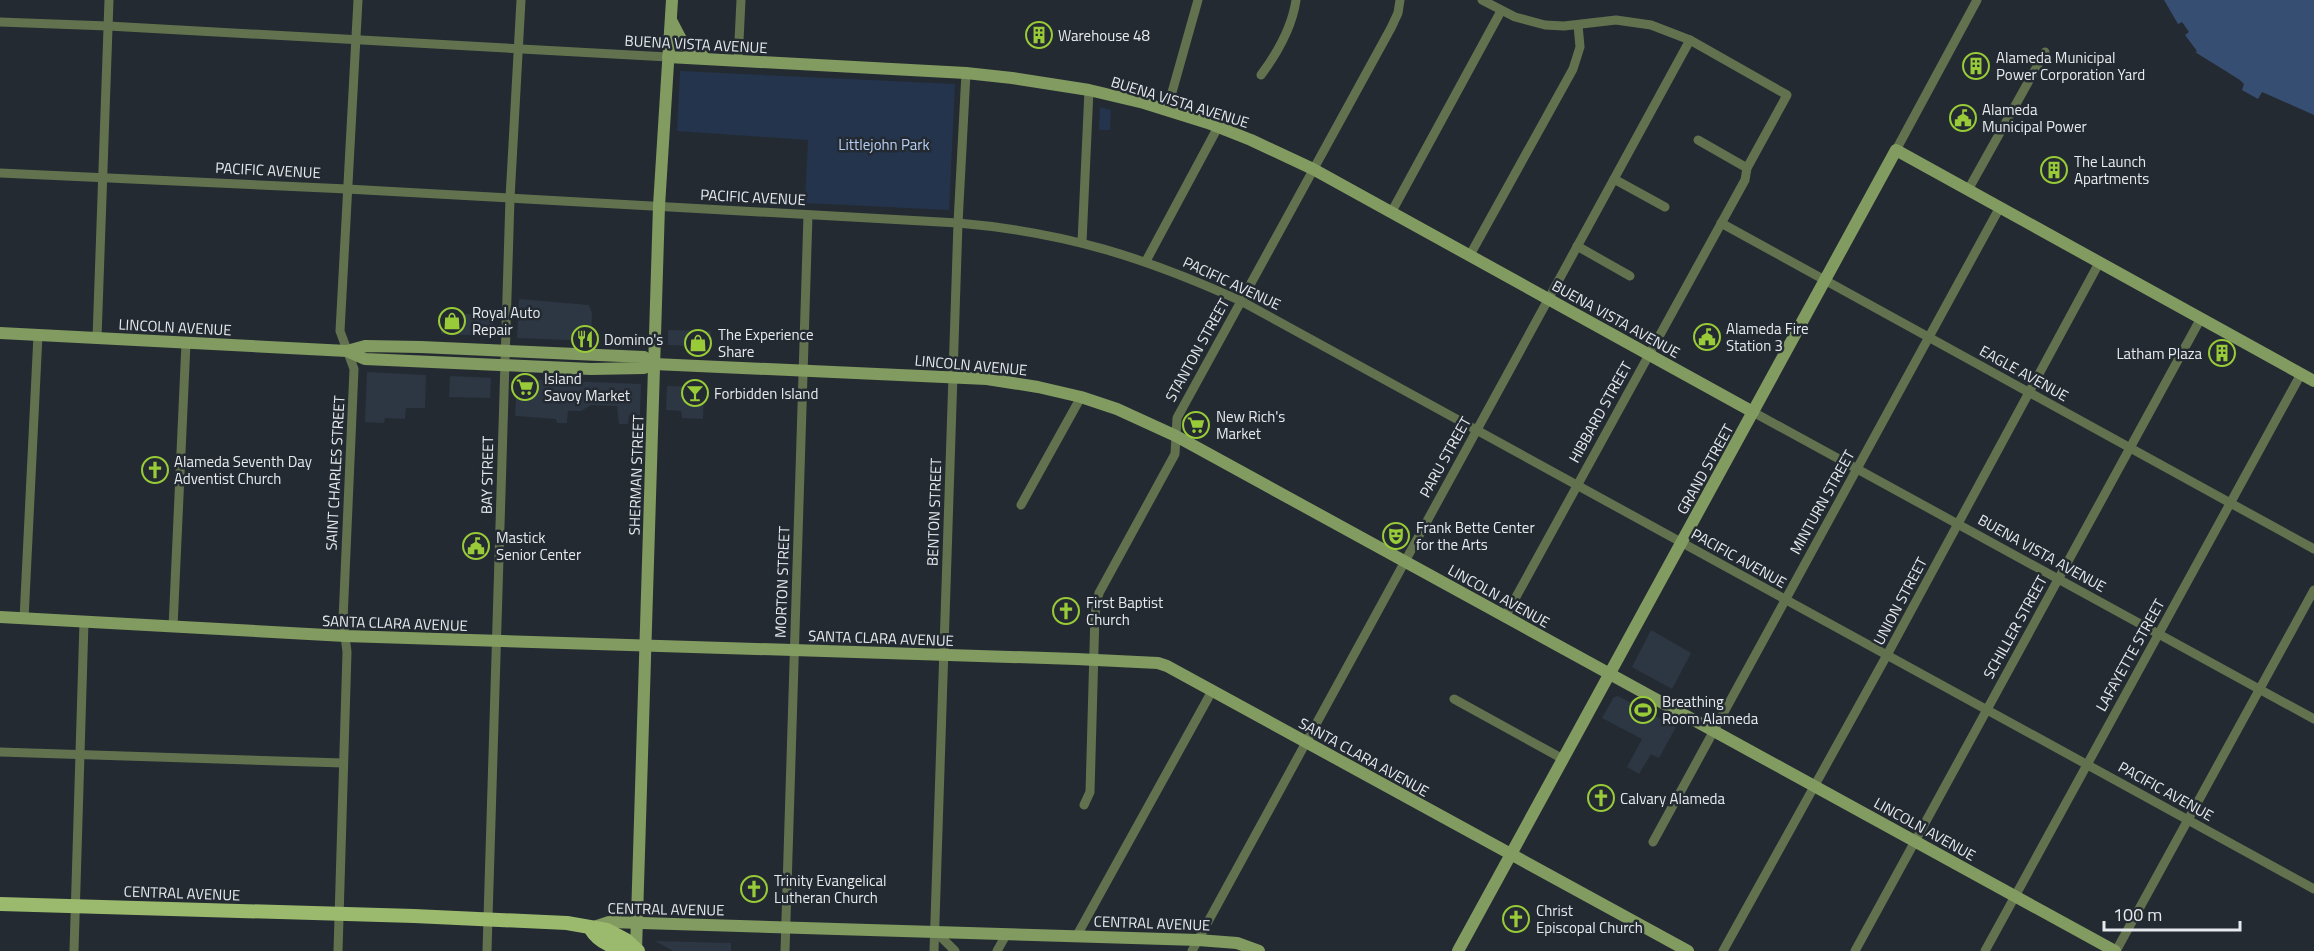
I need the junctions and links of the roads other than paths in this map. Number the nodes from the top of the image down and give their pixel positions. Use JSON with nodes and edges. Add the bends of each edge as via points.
{"nodes":[{"id":1,"x":109,"y":0,"type":"edge"},
{"id":2,"x":358,"y":0,"type":"edge"},
{"id":3,"x":521,"y":0,"type":"edge"},
{"id":4,"x":672,"y":0,"type":"edge"},
{"id":5,"x":741,"y":0,"type":"edge"},
{"id":6,"x":1198,"y":0,"type":"edge"},
{"id":7,"x":1296,"y":0,"type":"edge"},
{"id":8,"x":1400,"y":0,"type":"edge"},
{"id":9,"x":1482,"y":0,"type":"edge"},
{"id":10,"x":1975,"y":1,"type":"edge"},
{"id":11,"x":1501,"y":11,"type":"junction"},
{"id":12,"x":671,"y":21,"type":"junction"},
{"id":13,"x":0,"y":22,"type":"edge"},
{"id":14,"x":1578,"y":25,"type":"junction"},
{"id":15,"x":108,"y":26,"type":"junction"},
{"id":16,"x":355,"y":40,"type":"junction"},
{"id":17,"x":1690,"y":40,"type":"junction"},
{"id":18,"x":518,"y":49,"type":"junction"},
{"id":19,"x":2045,"y":52,"type":"dead end"},
{"id":20,"x":668,"y":57,"type":"junction"},
{"id":21,"x":710,"y":59,"type":"junction"},
{"id":22,"x":738,"y":61,"type":"junction"},
{"id":23,"x":966,"y":74,"type":"junction"},
{"id":24,"x":1262,"y":75,"type":"dead end"},
{"id":25,"x":1089,"y":90,"type":"junction"},
{"id":26,"x":1167,"y":110,"type":"junction"},
{"id":27,"x":1218,"y":127,"type":"junction"},
{"id":28,"x":1698,"y":140,"type":"dead end"},
{"id":29,"x":1896,"y":150,"type":"junction"},
{"id":30,"x":1747,"y":168,"type":"junction"},
{"id":31,"x":1313,"y":169,"type":"junction"},
{"id":32,"x":0,"y":173,"type":"edge"},
{"id":33,"x":103,"y":177,"type":"junction"},
{"id":34,"x":1614,"y":179,"type":"junction"},
{"id":35,"x":347,"y":189,"type":"junction"},
{"id":36,"x":1968,"y":190,"type":"junction"},
{"id":37,"x":510,"y":198,"type":"junction"},
{"id":38,"x":660,"y":206,"type":"junction"},
{"id":39,"x":1665,"y":207,"type":"dead end"},
{"id":40,"x":2000,"y":207,"type":"junction"},
{"id":41,"x":1391,"y":213,"type":"junction"},
{"id":42,"x":808,"y":215,"type":"junction"},
{"id":43,"x":958,"y":223,"type":"junction"},
{"id":44,"x":1721,"y":223,"type":"junction"},
{"id":45,"x":1082,"y":242,"type":"junction"},
{"id":46,"x":1577,"y":246,"type":"junction"},
{"id":47,"x":1470,"y":255,"type":"junction"},
{"id":48,"x":1146,"y":261,"type":"junction"},
{"id":49,"x":2099,"y":263,"type":"junction"},
{"id":50,"x":1630,"y":276,"type":"dead end"},
{"id":51,"x":1825,"y":280,"type":"junction"},
{"id":52,"x":1549,"y":299,"type":"junction"},
{"id":53,"x":1241,"y":301,"type":"junction"},
{"id":54,"x":2200,"y":318,"type":"junction"},
{"id":55,"x":0,"y":333,"type":"edge"},
{"id":56,"x":38,"y":335,"type":"junction"},
{"id":57,"x":97,"y":338,"type":"junction"},
{"id":58,"x":1929,"y":338,"type":"junction"},
{"id":59,"x":186,"y":343,"type":"junction"},
{"id":60,"x":506,"y":350,"type":"junction"},
{"id":61,"x":347,"y":351,"type":"junction"},
{"id":62,"x":1649,"y":354,"type":"junction"},
{"id":63,"x":654,"y":364,"type":"junction"},
{"id":64,"x":505,"y":365,"type":"junction"},
{"id":65,"x":803,"y":370,"type":"junction"},
{"id":66,"x":2301,"y":374,"type":"junction"},
{"id":67,"x":952,"y":377,"type":"junction"},
{"id":68,"x":2314,"y":381,"type":"edge"},
{"id":69,"x":2030,"y":393,"type":"junction"},
{"id":70,"x":1081,"y":397,"type":"junction"},
{"id":71,"x":1753,"y":412,"type":"junction"},
{"id":72,"x":1477,"y":431,"type":"junction"},
{"id":73,"x":1176,"y":436,"type":"junction"},
{"id":74,"x":2130,"y":448,"type":"junction"},
{"id":75,"x":1857,"y":469,"type":"junction"},
{"id":76,"x":1577,"y":485,"type":"junction"},
{"id":77,"x":2230,"y":503,"type":"junction"},
{"id":78,"x":1021,"y":505,"type":"dead end"},
{"id":79,"x":1958,"y":524,"type":"junction"},
{"id":80,"x":1681,"y":543,"type":"junction"},
{"id":81,"x":2314,"y":549,"type":"edge"},
{"id":82,"x":1405,"y":562,"type":"junction"},
{"id":83,"x":2058,"y":579,"type":"junction"},
{"id":84,"x":2314,"y":590,"type":"edge"},
{"id":85,"x":1786,"y":600,"type":"junction"},
{"id":86,"x":0,"y":617,"type":"edge"},
{"id":87,"x":1505,"y":617,"type":"junction"},
{"id":88,"x":24,"y":618,"type":"junction"},
{"id":89,"x":84,"y":622,"type":"junction"},
{"id":90,"x":173,"y":627,"type":"junction"},
{"id":91,"x":2159,"y":634,"type":"junction"},
{"id":92,"x":345,"y":636,"type":"junction"},
{"id":93,"x":497,"y":641,"type":"junction"},
{"id":94,"x":645,"y":646,"type":"junction"},
{"id":95,"x":795,"y":650,"type":"junction"},
{"id":96,"x":944,"y":654,"type":"junction"},
{"id":97,"x":1887,"y":655,"type":"junction"},
{"id":98,"x":1093,"y":659,"type":"junction"},
{"id":99,"x":1609,"y":674,"type":"junction"},
{"id":100,"x":2259,"y":689,"type":"junction"},
{"id":101,"x":1212,"y":691,"type":"junction"},
{"id":102,"x":1454,"y":699,"type":"dead end"},
{"id":103,"x":1987,"y":710,"type":"junction"},
{"id":104,"x":2314,"y":719,"type":"edge"},
{"id":105,"x":1714,"y":731,"type":"junction"},
{"id":106,"x":1307,"y":742,"type":"junction"},
{"id":107,"x":0,"y":752,"type":"edge"},
{"id":108,"x":80,"y":754,"type":"junction"},
{"id":109,"x":1563,"y":759,"type":"junction"},
{"id":110,"x":343,"y":763,"type":"junction"},
{"id":111,"x":2087,"y":765,"type":"junction"},
{"id":112,"x":1814,"y":786,"type":"junction"},
{"id":113,"x":1084,"y":805,"type":"dead end"},
{"id":114,"x":2187,"y":820,"type":"junction"},
{"id":115,"x":1915,"y":841,"type":"junction"},
{"id":116,"x":1653,"y":842,"type":"dead end"},
{"id":117,"x":1511,"y":854,"type":"junction"},
{"id":118,"x":2314,"y":889,"type":"edge"},
{"id":119,"x":2015,"y":896,"type":"junction"},
{"id":120,"x":0,"y":904,"type":"edge"},
{"id":121,"x":75,"y":906,"type":"junction"},
{"id":122,"x":339,"y":914,"type":"junction"},
{"id":123,"x":488,"y":919,"type":"junction"},
{"id":124,"x":637,"y":923,"type":"junction"},
{"id":125,"x":590,"y":928,"type":"junction"},
{"id":126,"x":786,"y":928,"type":"junction"},
{"id":127,"x":936,"y":932,"type":"junction"},
{"id":128,"x":1006,"y":935,"type":"junction"},
{"id":129,"x":1076,"y":937,"type":"junction"},
{"id":130,"x":1195,"y":946,"type":"edge"},
{"id":131,"x":74,"y":951,"type":"edge"},
{"id":132,"x":338,"y":951,"type":"edge"},
{"id":133,"x":487,"y":951,"type":"edge"},
{"id":134,"x":637,"y":951,"type":"edge"},
{"id":135,"x":785,"y":951,"type":"edge"},
{"id":136,"x":934,"y":951,"type":"edge"},
{"id":137,"x":955,"y":951,"type":"edge"},
{"id":138,"x":997,"y":951,"type":"edge"},
{"id":139,"x":1259,"y":951,"type":"edge"},
{"id":140,"x":1458,"y":951,"type":"edge"},
{"id":141,"x":1688,"y":951,"type":"edge"},
{"id":142,"x":1724,"y":951,"type":"edge"},
{"id":143,"x":1855,"y":951,"type":"edge"},
{"id":144,"x":1985,"y":951,"type":"edge"},
{"id":145,"x":2116,"y":951,"type":"edge"}],
"edges":[{"from":1,"to":15,"type":"street"},
{"from":2,"to":16,"type":"street","name":"SAINT CHARLES STREET"},
{"from":3,"to":18,"type":"street","name":"BAY STREET"},
{"from":4,"to":12,"type":"street","name":"SHERMAN STREET"},
{"from":5,"to":22,"type":"street"},
{"from":6,"to":26,"type":"street"},
{"from":7,"to":24,"type":"street","via":[[1283,40]]},
{"from":8,"to":31,"type":"street","name":"STANTON STREET","via":[[1391,28]]},
{"from":9,"to":11,"type":"street"},
{"from":10,"to":29,"type":"street","name":"GRAND STREET"},
{"from":11,"to":14,"type":"street","via":[[1545,26]]},
{"from":11,"to":41,"type":"street"},
{"from":12,"to":20,"type":"street","name":"SHERMAN STREET"},
{"from":12,"to":21,"type":"street","via":[[684,45]]},
{"from":13,"to":15,"type":"street","name":"BUENA VISTA AVENUE"},
{"from":14,"to":17,"type":"street","via":[[1629,21]]},
{"from":14,"to":47,"type":"street","via":[[1580,47],[1573,69]]},
{"from":15,"to":16,"type":"street","name":"BUENA VISTA AVENUE"},
{"from":15,"to":33,"type":"street"},
{"from":16,"to":18,"type":"street","name":"BUENA VISTA AVENUE"},
{"from":16,"to":35,"type":"street","name":"SAINT CHARLES STREET"},
{"from":17,"to":30,"type":"street","name":"HIBBARD STREET","via":[[1787,95]]},
{"from":17,"to":34,"type":"street","name":"PARU STREET"},
{"from":18,"to":20,"type":"street","name":"BUENA VISTA AVENUE"},
{"from":18,"to":37,"type":"street","name":"BAY STREET"},
{"from":19,"to":36,"type":"street"},
{"from":20,"to":21,"type":"street","name":"BUENA VISTA AVENUE"},
{"from":20,"to":38,"type":"street","name":"SHERMAN STREET"},
{"from":21,"to":22,"type":"street","name":"BUENA VISTA AVENUE"},
{"from":22,"to":23,"type":"street","name":"BUENA VISTA AVENUE"},
{"from":23,"to":25,"type":"street","name":"BUENA VISTA AVENUE"},
{"from":23,"to":43,"type":"street","name":"BENTON STREET"},
{"from":25,"to":26,"type":"street","name":"BUENA VISTA AVENUE"},
{"from":25,"to":45,"type":"street"},
{"from":26,"to":27,"type":"street","name":"BUENA VISTA AVENUE"},
{"from":27,"to":31,"type":"street","name":"BUENA VISTA AVENUE"},
{"from":27,"to":48,"type":"street"},
{"from":28,"to":30,"type":"street"},
{"from":29,"to":36,"type":"street"},
{"from":29,"to":51,"type":"street","name":"GRAND STREET"},
{"from":30,"to":44,"type":"street","name":"HIBBARD STREET","via":[[1745,180]]},
{"from":31,"to":41,"type":"street","name":"BUENA VISTA AVENUE"},
{"from":31,"to":53,"type":"street","name":"STANTON STREET"},
{"from":32,"to":33,"type":"street","name":"PACIFIC AVENUE"},
{"from":33,"to":35,"type":"street","name":"PACIFIC AVENUE"},
{"from":33,"to":57,"type":"street"},
{"from":34,"to":39,"type":"street"},
{"from":34,"to":46,"type":"street","name":"PARU STREET"},
{"from":35,"to":37,"type":"street","name":"PACIFIC AVENUE"},
{"from":35,"to":61,"type":"street","name":"SAINT CHARLES STREET","via":[[340,332]]},
{"from":36,"to":40,"type":"street"},
{"from":37,"to":38,"type":"street","name":"PACIFIC AVENUE"},
{"from":37,"to":60,"type":"street","name":"BAY STREET"},
{"from":38,"to":42,"type":"street","name":"PACIFIC AVENUE"},
{"from":38,"to":63,"type":"street","name":"SHERMAN STREET"},
{"from":40,"to":49,"type":"street"},
{"from":40,"to":58,"type":"street","name":"MINTURN STREET"},
{"from":41,"to":47,"type":"street","name":"BUENA VISTA AVENUE"},
{"from":42,"to":43,"type":"street","name":"PACIFIC AVENUE"},
{"from":42,"to":65,"type":"street","name":"MORTON STREET"},
{"from":43,"to":45,"type":"street","name":"PACIFIC AVENUE","via":[[1029,230]]},
{"from":43,"to":67,"type":"street","name":"BENTON STREET"},
{"from":44,"to":51,"type":"street","name":"EAGLE AVENUE"},
{"from":44,"to":62,"type":"street","name":"HIBBARD STREET"},
{"from":45,"to":48,"type":"street","name":"PACIFIC AVENUE"},
{"from":46,"to":50,"type":"street"},
{"from":46,"to":52,"type":"street","name":"PARU STREET"},
{"from":47,"to":52,"type":"street","name":"BUENA VISTA AVENUE"},
{"from":48,"to":53,"type":"street","name":"PACIFIC AVENUE"},
{"from":49,"to":54,"type":"street"},
{"from":49,"to":69,"type":"street","name":"UNION STREET"},
{"from":51,"to":58,"type":"street","name":"EAGLE AVENUE"},
{"from":51,"to":71,"type":"street","name":"GRAND STREET"},
{"from":52,"to":62,"type":"street","name":"BUENA VISTA AVENUE"},
{"from":52,"to":72,"type":"street","name":"PARU STREET"},
{"from":53,"to":72,"type":"street","name":"PACIFIC AVENUE"},
{"from":53,"to":73,"type":"street","name":"STANTON STREET","via":[[1177,418]]},
{"from":54,"to":66,"type":"street"},
{"from":54,"to":74,"type":"street","name":"SCHILLER STREET"},
{"from":55,"to":56,"type":"street","name":"LINCOLN AVENUE"},
{"from":56,"to":57,"type":"street","name":"LINCOLN AVENUE"},
{"from":56,"to":88,"type":"street"},
{"from":57,"to":59,"type":"street","name":"LINCOLN AVENUE"},
{"from":58,"to":69,"type":"street","name":"EAGLE AVENUE"},
{"from":58,"to":75,"type":"street","name":"MINTURN STREET"},
{"from":59,"to":61,"type":"street","name":"LINCOLN AVENUE"},
{"from":59,"to":90,"type":"street"},
{"from":60,"to":61,"type":"street","name":"LINCOLN AVENUE","via":[[365,346]]},
{"from":60,"to":63,"type":"street","name":"LINCOLN AVENUE","via":[[644,357]]},
{"from":60,"to":64,"type":"street","name":"BAY STREET"},
{"from":61,"to":64,"type":"street","name":"LINCOLN AVENUE","via":[[365,359]]},
{"from":61,"to":92,"type":"street","name":"SAINT CHARLES STREET","via":[[354,369]]},
{"from":62,"to":71,"type":"street","name":"BUENA VISTA AVENUE"},
{"from":62,"to":76,"type":"street","name":"HIBBARD STREET"},
{"from":63,"to":64,"type":"street","name":"LINCOLN AVENUE","via":[[644,368],[591,369]]},
{"from":63,"to":65,"type":"street","name":"LINCOLN AVENUE"},
{"from":63,"to":94,"type":"street","name":"SHERMAN STREET"},
{"from":64,"to":93,"type":"street","name":"BAY STREET"},
{"from":65,"to":67,"type":"street","name":"LINCOLN AVENUE"},
{"from":65,"to":95,"type":"street","name":"MORTON STREET"},
{"from":66,"to":68,"type":"street"},
{"from":66,"to":77,"type":"street","name":"LAFAYETTE STREET"},
{"from":67,"to":70,"type":"street","name":"LINCOLN AVENUE","via":[[1017,383]]},
{"from":67,"to":96,"type":"street","name":"BENTON STREET"},
{"from":69,"to":74,"type":"street","name":"EAGLE AVENUE"},
{"from":69,"to":79,"type":"street","name":"UNION STREET"},
{"from":70,"to":73,"type":"street","name":"LINCOLN AVENUE"},
{"from":70,"to":78,"type":"street"},
{"from":71,"to":75,"type":"street","name":"BUENA VISTA AVENUE"},
{"from":71,"to":80,"type":"street","name":"GRAND STREET"},
{"from":72,"to":76,"type":"street","name":"PACIFIC AVENUE"},
{"from":72,"to":82,"type":"street","name":"PARU STREET"},
{"from":73,"to":82,"type":"street","name":"LINCOLN AVENUE"},
{"from":73,"to":98,"type":"street","name":"STANTON STREET","via":[[1175,454],[1099,593]]},
{"from":74,"to":77,"type":"street","name":"EAGLE AVENUE"},
{"from":74,"to":83,"type":"street","name":"SCHILLER STREET"},
{"from":75,"to":79,"type":"street","name":"BUENA VISTA AVENUE"},
{"from":75,"to":85,"type":"street","name":"MINTURN STREET"},
{"from":76,"to":80,"type":"street","name":"PACIFIC AVENUE"},
{"from":76,"to":87,"type":"street","name":"HIBBARD STREET"},
{"from":77,"to":81,"type":"street","name":"EAGLE AVENUE"},
{"from":77,"to":91,"type":"street","name":"LAFAYETTE STREET"},
{"from":79,"to":83,"type":"street","name":"BUENA VISTA AVENUE"},
{"from":79,"to":97,"type":"street","name":"UNION STREET"},
{"from":80,"to":85,"type":"street","name":"PACIFIC AVENUE"},
{"from":80,"to":99,"type":"street","name":"GRAND STREET"},
{"from":82,"to":87,"type":"street","name":"LINCOLN AVENUE"},
{"from":82,"to":106,"type":"street","name":"PARU STREET"},
{"from":83,"to":91,"type":"street","name":"BUENA VISTA AVENUE"},
{"from":83,"to":103,"type":"street","name":"SCHILLER STREET"},
{"from":84,"to":100,"type":"street"},
{"from":85,"to":97,"type":"street","name":"PACIFIC AVENUE"},
{"from":85,"to":105,"type":"street","name":"MINTURN STREET"},
{"from":86,"to":88,"type":"street","name":"SANTA CLARA AVENUE"},
{"from":87,"to":99,"type":"street","name":"LINCOLN AVENUE"},
{"from":88,"to":89,"type":"street","name":"SANTA CLARA AVENUE"},
{"from":89,"to":90,"type":"street","name":"SANTA CLARA AVENUE"},
{"from":89,"to":108,"type":"street"},
{"from":90,"to":92,"type":"street","name":"SANTA CLARA AVENUE"},
{"from":91,"to":100,"type":"street","name":"BUENA VISTA AVENUE"},
{"from":91,"to":111,"type":"street","name":"LAFAYETTE STREET"},
{"from":92,"to":93,"type":"street","name":"SANTA CLARA AVENUE"},
{"from":92,"to":110,"type":"street","name":"SAINT CHARLES STREET"},
{"from":93,"to":94,"type":"street","name":"SANTA CLARA AVENUE"},
{"from":93,"to":123,"type":"street","name":"BAY STREET"},
{"from":94,"to":95,"type":"street","name":"SANTA CLARA AVENUE"},
{"from":94,"to":124,"type":"street","name":"SHERMAN STREET"},
{"from":95,"to":96,"type":"street","name":"SANTA CLARA AVENUE"},
{"from":95,"to":126,"type":"street","name":"MORTON STREET"},
{"from":96,"to":98,"type":"street","name":"SANTA CLARA AVENUE"},
{"from":96,"to":127,"type":"street","name":"BENTON STREET"},
{"from":97,"to":103,"type":"street","name":"PACIFIC AVENUE"},
{"from":97,"to":112,"type":"street","name":"UNION STREET"},
{"from":98,"to":101,"type":"street","name":"SANTA CLARA AVENUE","via":[[1158,663]]},
{"from":98,"to":113,"type":"street","name":"STANTON STREET","via":[[1090,792]]},
{"from":99,"to":105,"type":"street","name":"LINCOLN AVENUE"},
{"from":99,"to":109,"type":"street","name":"GRAND STREET"},
{"from":100,"to":104,"type":"street","name":"BUENA VISTA AVENUE"},
{"from":100,"to":114,"type":"street"},
{"from":101,"to":106,"type":"street","name":"SANTA CLARA AVENUE"},
{"from":101,"to":129,"type":"street"},
{"from":102,"to":109,"type":"street"},
{"from":103,"to":111,"type":"street","name":"PACIFIC AVENUE"},
{"from":103,"to":115,"type":"street","name":"SCHILLER STREET"},
{"from":105,"to":112,"type":"street","name":"LINCOLN AVENUE"},
{"from":105,"to":116,"type":"street","name":"MINTURN STREET"},
{"from":106,"to":117,"type":"street","name":"SANTA CLARA AVENUE"},
{"from":106,"to":130,"type":"street","name":"PARU STREET"},
{"from":107,"to":108,"type":"street"},
{"from":108,"to":110,"type":"street"},
{"from":108,"to":121,"type":"street"},
{"from":109,"to":117,"type":"street","name":"GRAND STREET"},
{"from":110,"to":122,"type":"street","name":"SAINT CHARLES STREET"},
{"from":111,"to":114,"type":"street","name":"PACIFIC AVENUE"},
{"from":111,"to":119,"type":"street","name":"LAFAYETTE STREET"},
{"from":112,"to":115,"type":"street","name":"LINCOLN AVENUE"},
{"from":112,"to":142,"type":"street","name":"UNION STREET"},
{"from":114,"to":118,"type":"street","name":"PACIFIC AVENUE"},
{"from":114,"to":145,"type":"street"},
{"from":115,"to":119,"type":"street","name":"LINCOLN AVENUE"},
{"from":115,"to":143,"type":"street","name":"SCHILLER STREET"},
{"from":117,"to":140,"type":"street","name":"GRAND STREET"},
{"from":117,"to":141,"type":"street","name":"SANTA CLARA AVENUE"},
{"from":119,"to":144,"type":"street","name":"LAFAYETTE STREET"},
{"from":119,"to":145,"type":"street","name":"LINCOLN AVENUE"},
{"from":120,"to":121,"type":"main road","name":"CENTRAL AVENUE"},
{"from":121,"to":122,"type":"main road","name":"CENTRAL AVENUE"},
{"from":121,"to":131,"type":"street"},
{"from":122,"to":123,"type":"main road","name":"CENTRAL AVENUE"},
{"from":122,"to":132,"type":"street","name":"SAINT CHARLES STREET"},
{"from":123,"to":125,"type":"main road","name":"CENTRAL AVENUE"},
{"from":123,"to":133,"type":"street","name":"BAY STREET"},
{"from":124,"to":125,"type":"street","name":"CENTRAL AVENUE","via":[[609,922]]},
{"from":124,"to":126,"type":"street","name":"CENTRAL AVENUE"},
{"from":124,"to":134,"type":"street","name":"SHERMAN STREET"},
{"from":125,"to":134,"type":"main road","via":[[596,939]]},
{"from":126,"to":127,"type":"street","name":"CENTRAL AVENUE"},
{"from":126,"to":135,"type":"street","name":"MORTON STREET"},
{"from":127,"to":128,"type":"street","name":"CENTRAL AVENUE"},
{"from":127,"to":136,"type":"street","name":"BENTON STREET"},
{"from":127,"to":137,"type":"street"},
{"from":128,"to":129,"type":"street","name":"CENTRAL AVENUE"},
{"from":128,"to":138,"type":"street"},
{"from":129,"to":130,"type":"street","name":"CENTRAL AVENUE"},
{"from":130,"to":139,"type":"street","name":"CENTRAL AVENUE","via":[[1237,944]]}]}
